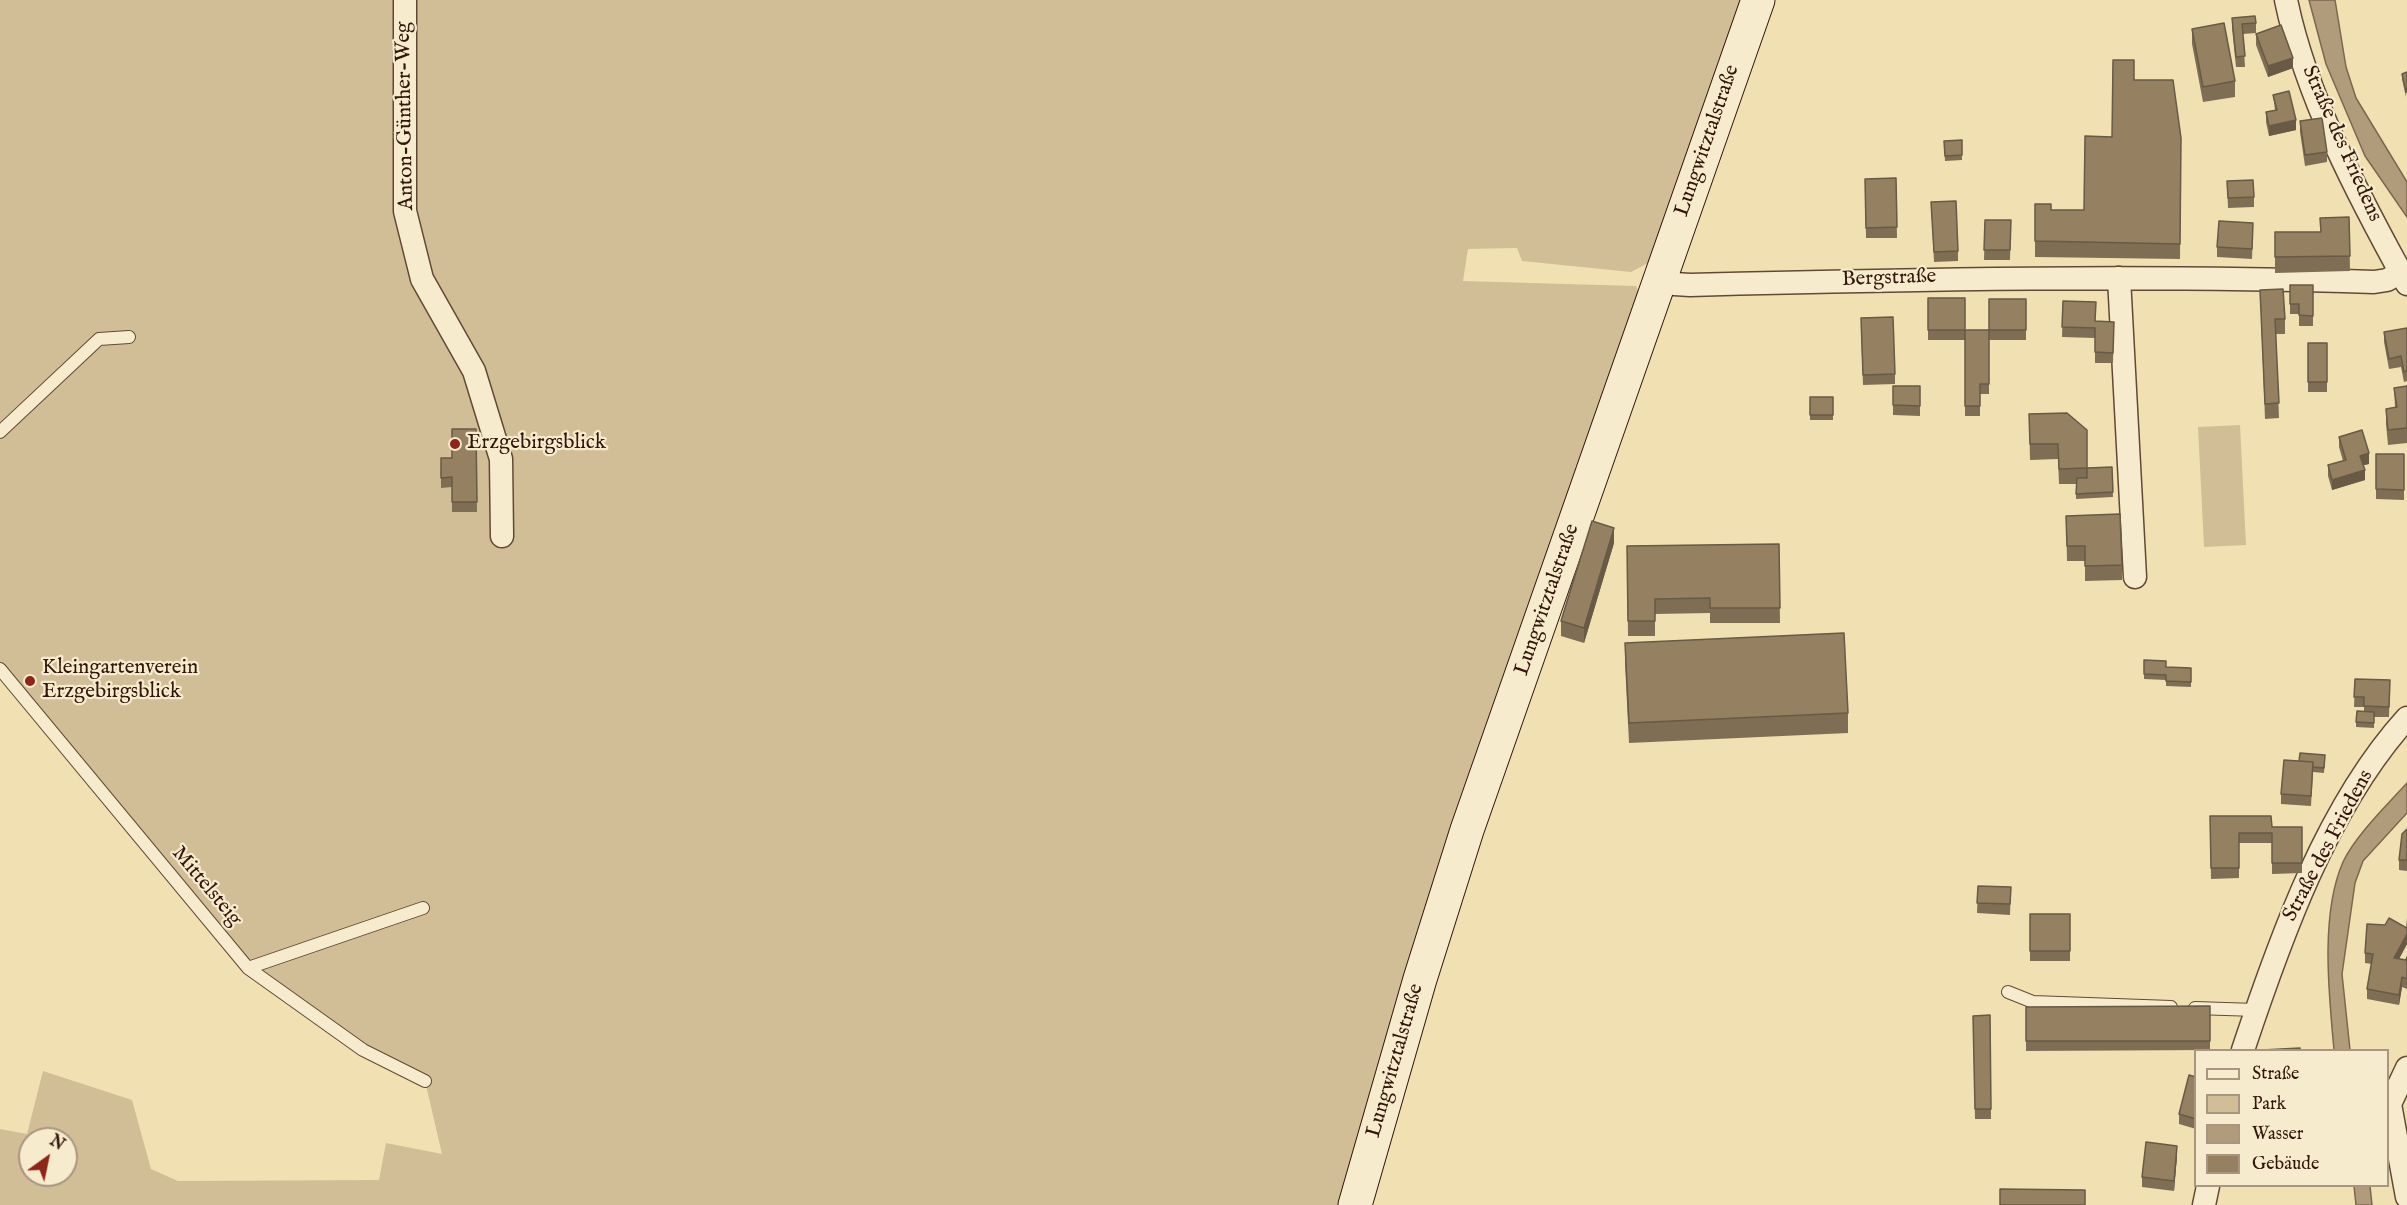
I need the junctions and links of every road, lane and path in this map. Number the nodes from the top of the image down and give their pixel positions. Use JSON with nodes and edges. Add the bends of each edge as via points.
{"nodes":[{"id":1,"x":405,"y":0,"type":"edge"},
{"id":2,"x":1758,"y":0,"type":"edge"},
{"id":3,"x":2286,"y":0,"type":"edge"},
{"id":4,"x":2119,"y":278,"type":"junction"},
{"id":5,"x":2404,"y":278,"type":"edge"},
{"id":6,"x":1659,"y":283,"type":"junction"},
{"id":7,"x":129,"y":337,"type":"dead end"},
{"id":8,"x":0,"y":432,"type":"edge"},
{"id":9,"x":502,"y":536,"type":"dead end"},
{"id":10,"x":2135,"y":577,"type":"dead end"},
{"id":11,"x":0,"y":669,"type":"edge"},
{"id":12,"x":2407,"y":718,"type":"edge"},
{"id":13,"x":423,"y":908,"type":"dead end"},
{"id":14,"x":248,"y":968,"type":"junction"},
{"id":15,"x":2008,"y":992,"type":"dead end"},
{"id":16,"x":2256,"y":1010,"type":"junction"},
{"id":17,"x":2243,"y":1049,"type":"edge"},
{"id":18,"x":2407,"y":1068,"type":"edge"},
{"id":19,"x":425,"y":1081,"type":"dead end"},
{"id":20,"x":2208,"y":1187,"type":"edge"},
{"id":21,"x":2407,"y":1197,"type":"edge"},
{"id":22,"x":1355,"y":1205,"type":"edge"},
{"id":23,"x":2204,"y":1205,"type":"edge"}],
"edges":[{"from":1,"to":9,"type":"street","name":"Anton-Günther-Weg","via":[[405,211],[422,279],[474,371],[501,459]]},
{"from":2,"to":6,"type":"main road","name":"Lungwitztalstraße"},
{"from":3,"to":5,"type":"street","name":"Straße des Friedens","via":[[2304,67],[2326,122]]},
{"from":4,"to":5,"type":"street","name":"Bergstraße","via":[[2374,282]]},
{"from":4,"to":6,"type":"street","name":"Bergstraße"},
{"from":4,"to":10,"type":"street"},
{"from":6,"to":22,"type":"main road","name":"Lungwitztalstraße","via":[[1467,830]]},
{"from":7,"to":8,"type":"lane","via":[[99,339]]},
{"from":11,"to":14,"type":"lane","name":"Mittelsteig"},
{"from":12,"to":16,"type":"street","name":"Straße des Friedens","via":[[2343,810],[2307,880]]},
{"from":13,"to":14,"type":"lane"},
{"from":14,"to":19,"type":"lane","name":"Mittelsteig","via":[[363,1050]]},
{"from":15,"to":16,"type":"lane","via":[[2033,1002]]},
{"from":16,"to":17,"type":"street","name":"Straße des Friedens"},
{"from":18,"to":21,"type":"street","via":[[2390,1104]]},
{"from":20,"to":23,"type":"street"}]}
